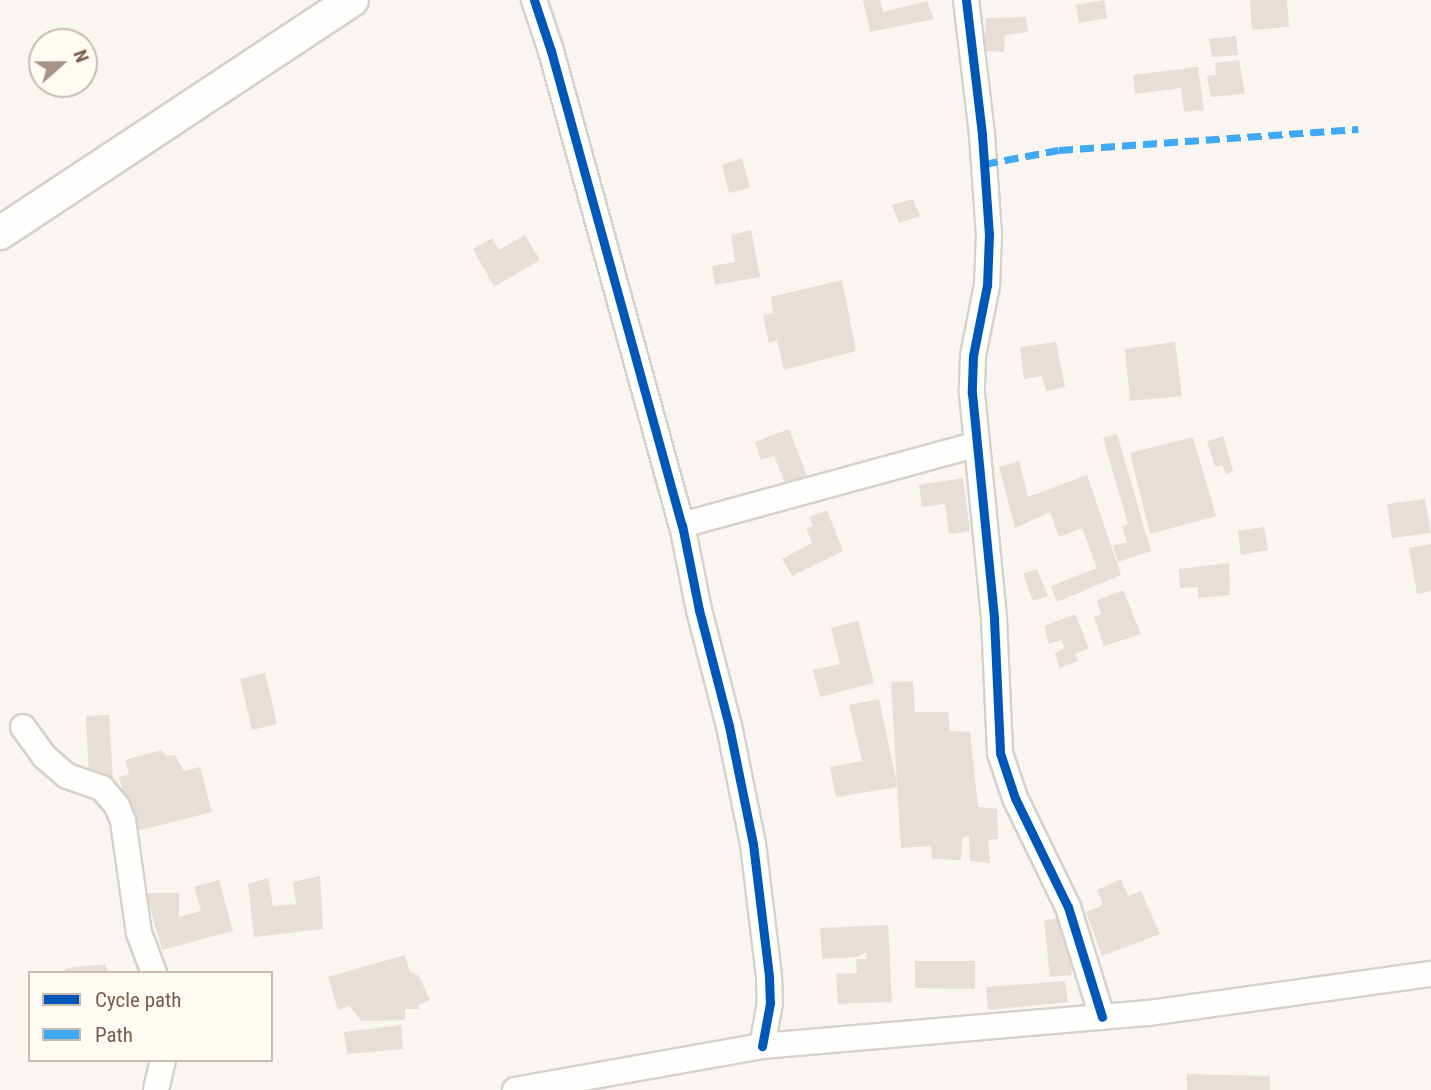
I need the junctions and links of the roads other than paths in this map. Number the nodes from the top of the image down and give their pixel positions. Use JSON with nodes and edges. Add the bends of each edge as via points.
{"nodes":[{"id":1,"x":352,"y":0,"type":"edge"},
{"id":2,"x":534,"y":0,"type":"edge"},
{"id":3,"x":966,"y":0,"type":"edge"},
{"id":4,"x":0,"y":233,"type":"edge"},
{"id":5,"x":975,"y":444,"type":"junction"},
{"id":6,"x":682,"y":525,"type":"junction"},
{"id":7,"x":23,"y":727,"type":"dead end"},
{"id":8,"x":153,"y":971,"type":"edge"},
{"id":9,"x":1431,"y":974,"type":"edge"},
{"id":10,"x":1102,"y":1017,"type":"junction"},
{"id":11,"x":762,"y":1046,"type":"junction"},
{"id":12,"x":163,"y":1062,"type":"edge"},
{"id":13,"x":156,"y":1090,"type":"edge"},
{"id":14,"x":515,"y":1090,"type":"edge"}],
"edges":[{"from":1,"to":4,"type":"street"},
{"from":2,"to":6,"type":"street"},
{"from":3,"to":5,"type":"street","via":[[982,135],[989,255],[973,356]]},
{"from":5,"to":6,"type":"street"},
{"from":5,"to":10,"type":"street","via":[[993,619],[1000,753],[1015,798],[1068,907]]},
{"from":6,"to":11,"type":"street","via":[[753,844],[769,977],[770,1003]]},
{"from":7,"to":8,"type":"street","via":[[45,757],[67,776],[102,788],[117,806],[139,933]]},
{"from":9,"to":10,"type":"street"},
{"from":10,"to":11,"type":"street"},
{"from":11,"to":14,"type":"street"},
{"from":12,"to":13,"type":"street"}]}
